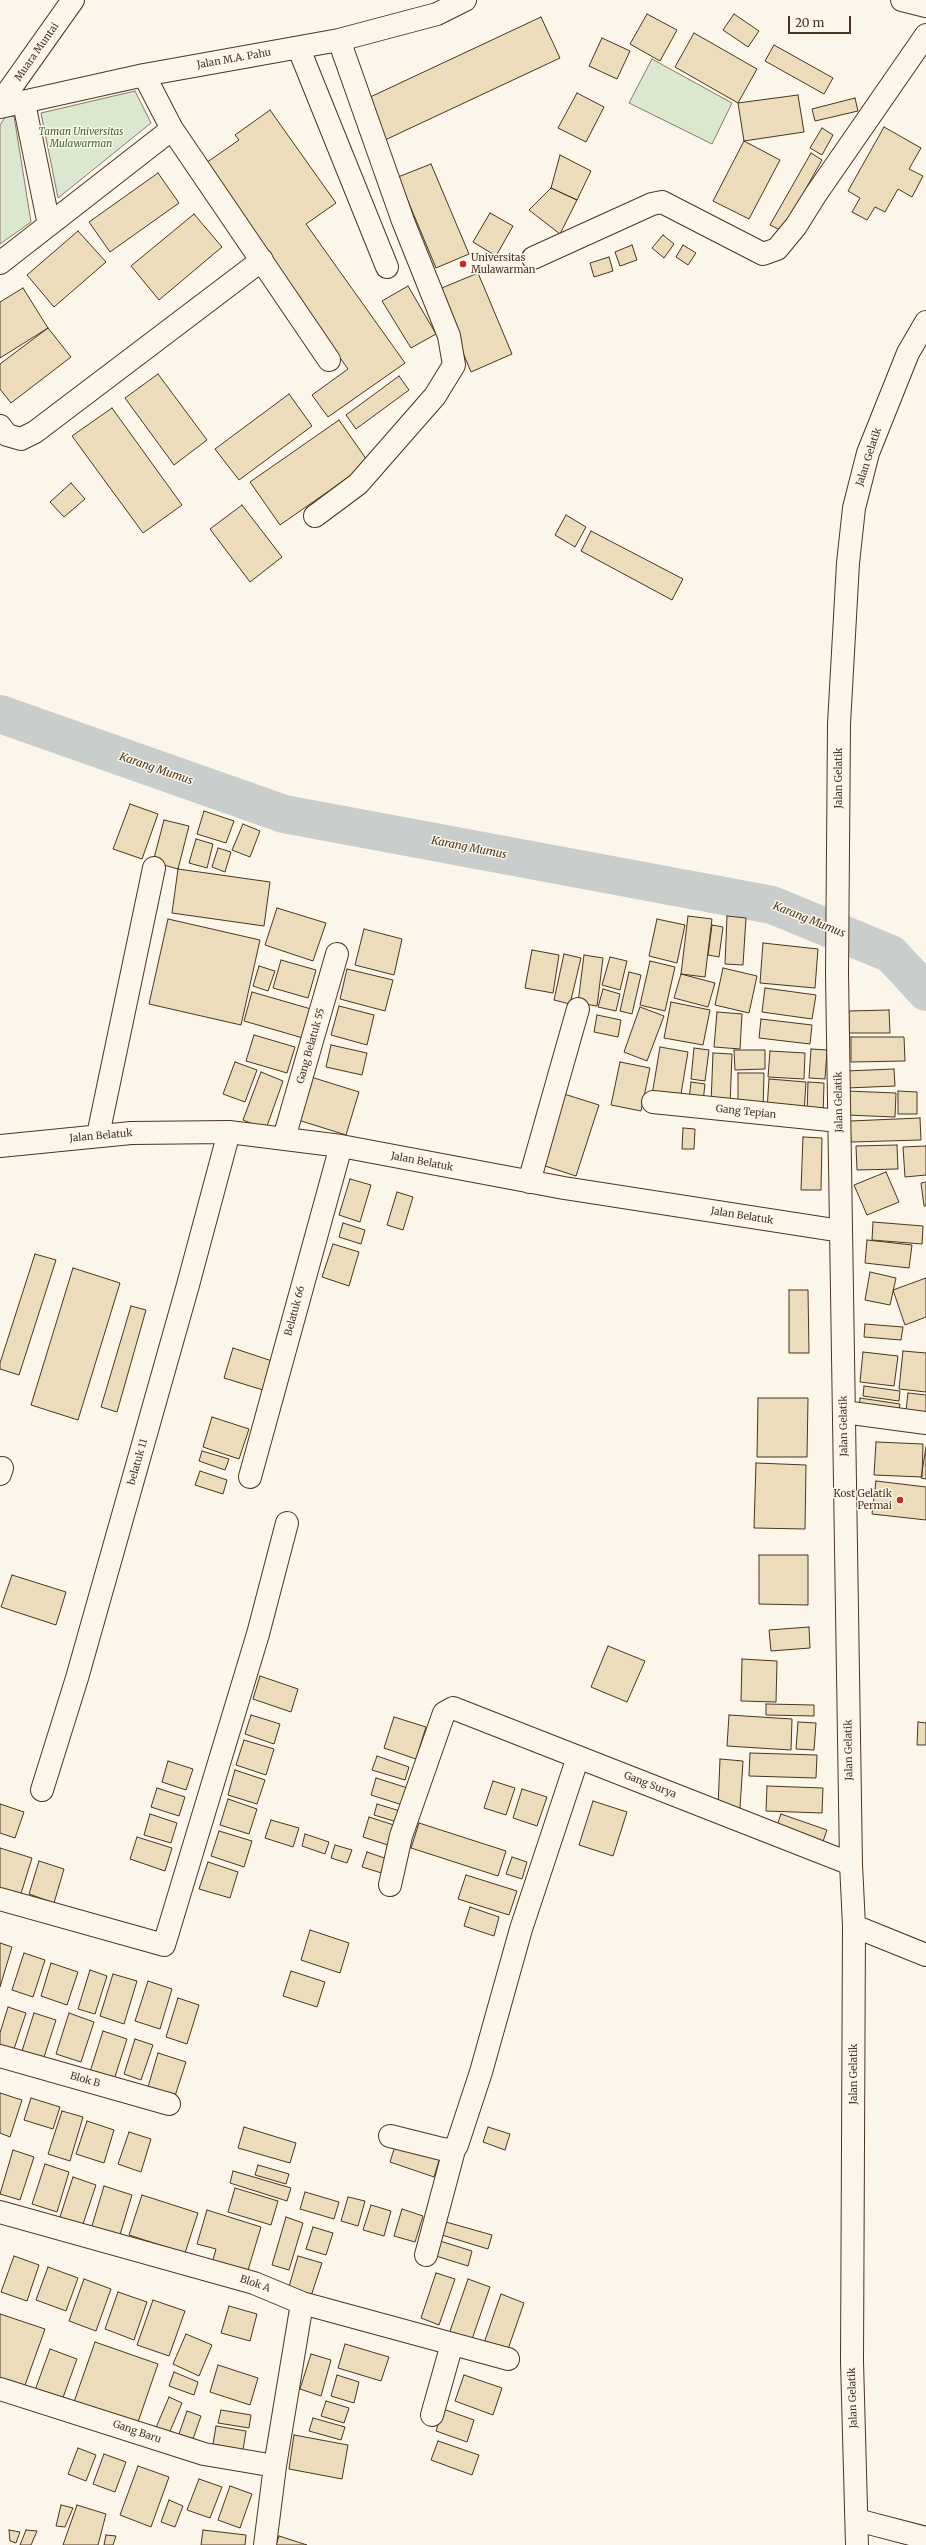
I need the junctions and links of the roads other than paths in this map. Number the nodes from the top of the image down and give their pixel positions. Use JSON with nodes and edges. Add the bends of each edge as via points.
{"nodes":[{"id":1,"x":73,"y":0,"type":"edge"},
{"id":2,"x":465,"y":0,"type":"edge"},
{"id":3,"x":902,"y":0,"type":"edge"},
{"id":4,"x":926,"y":6,"type":"edge"},
{"id":5,"x":926,"y":35,"type":"edge"},
{"id":6,"x":339,"y":40,"type":"junction"},
{"id":7,"x":299,"y":48,"type":"junction"},
{"id":8,"x":144,"y":75,"type":"junction"},
{"id":9,"x":0,"y":103,"type":"edge"},
{"id":10,"x":24,"y":103,"type":"junction"},
{"id":11,"x":0,"y":107,"type":"edge"},
{"id":12,"x":172,"y":129,"type":"junction"},
{"id":13,"x":49,"y":224,"type":"junction"},
{"id":14,"x":533,"y":258,"type":"dead end"},
{"id":15,"x":262,"y":260,"type":"junction"},
{"id":16,"x":0,"y":263,"type":"edge"},
{"id":17,"x":387,"y":267,"type":"dead end"},
{"id":18,"x":926,"y":322,"type":"edge"},
{"id":19,"x":329,"y":360,"type":"dead end"},
{"id":20,"x":0,"y":426,"type":"edge"},
{"id":21,"x":315,"y":516,"type":"dead end"},
{"id":22,"x":154,"y":868,"type":"dead end"},
{"id":23,"x":337,"y":954,"type":"dead end"},
{"id":24,"x":578,"y":1009,"type":"dead end"},
{"id":25,"x":653,"y":1102,"type":"dead end"},
{"id":26,"x":839,"y":1121,"type":"junction"},
{"id":27,"x":229,"y":1132,"type":"junction"},
{"id":28,"x":98,"y":1135,"type":"junction"},
{"id":29,"x":284,"y":1138,"type":"junction"},
{"id":30,"x":0,"y":1146,"type":"edge"},
{"id":31,"x":341,"y":1146,"type":"junction"},
{"id":32,"x":529,"y":1182,"type":"junction"},
{"id":33,"x":842,"y":1231,"type":"junction"},
{"id":34,"x":844,"y":1412,"type":"junction"},
{"id":35,"x":926,"y":1423,"type":"edge"},
{"id":36,"x":250,"y":1477,"type":"dead end"},
{"id":37,"x":287,"y":1523,"type":"dead end"},
{"id":38,"x":578,"y":1757,"type":"junction"},
{"id":39,"x":42,"y":1790,"type":"dead end"},
{"id":40,"x":851,"y":1864,"type":"junction"},
{"id":41,"x":390,"y":1885,"type":"dead end"},
{"id":42,"x":0,"y":1899,"type":"edge"},
{"id":43,"x":854,"y":1926,"type":"junction"},
{"id":44,"x":926,"y":1955,"type":"edge"},
{"id":45,"x":0,"y":2056,"type":"edge"},
{"id":46,"x":169,"y":2104,"type":"dead end"},
{"id":47,"x":390,"y":2136,"type":"dead end"},
{"id":48,"x":454,"y":2150,"type":"junction"},
{"id":49,"x":0,"y":2212,"type":"edge"},
{"id":50,"x":426,"y":2255,"type":"dead end"},
{"id":51,"x":302,"y":2302,"type":"junction"},
{"id":52,"x":452,"y":2344,"type":"junction"},
{"id":53,"x":508,"y":2359,"type":"dead end"},
{"id":54,"x":0,"y":2388,"type":"edge"},
{"id":55,"x":432,"y":2415,"type":"dead end"},
{"id":56,"x":275,"y":2466,"type":"junction"},
{"id":57,"x":857,"y":2520,"type":"junction"},
{"id":58,"x":926,"y":2538,"type":"edge"},
{"id":59,"x":265,"y":2545,"type":"edge"},
{"id":60,"x":857,"y":2545,"type":"edge"}],
"edges":[{"from":1,"to":9,"type":"street","name":"Muara Muntai"},
{"from":2,"to":6,"type":"street","name":"Jalan M.A. Pahu","via":[[437,14]]},
{"from":3,"to":4,"type":"street"},
{"from":5,"to":14,"type":"street","via":[[793,231],[777,250],[763,254],[662,202],[652,204]]},
{"from":6,"to":7,"type":"street","name":"Jalan M.A. Pahu"},
{"from":6,"to":21,"type":"street","via":[[403,221],[449,336],[454,364],[435,396],[358,484]]},
{"from":7,"to":8,"type":"street","name":"Jalan M.A. Pahu"},
{"from":7,"to":17,"type":"street"},
{"from":8,"to":10,"type":"street","name":"Jalan M.A. Pahu"},
{"from":8,"to":12,"type":"street"},
{"from":10,"to":11,"type":"street","name":"Jalan M.A. Pahu"},
{"from":10,"to":13,"type":"street"},
{"from":12,"to":13,"type":"street"},
{"from":12,"to":15,"type":"street"},
{"from":13,"to":16,"type":"street"},
{"from":15,"to":19,"type":"street"},
{"from":15,"to":20,"type":"street","via":[[35,432],[21,439],[7,435]]},
{"from":18,"to":26,"type":"street","name":"Jalan Gelatik","via":[[908,354],[868,454],[854,508],[848,563],[839,724]]},
{"from":22,"to":28,"type":"street"},
{"from":23,"to":29,"type":"street","name":"Gang Belatuk 55"},
{"from":24,"to":32,"type":"street"},
{"from":25,"to":26,"type":"street","name":"Gang Tepian"},
{"from":26,"to":33,"type":"street","name":"Jalan Gelatik"},
{"from":27,"to":28,"type":"street","name":"Jalan Belatuk"},
{"from":27,"to":29,"type":"street","name":"Jalan Belatuk"},
{"from":27,"to":39,"type":"street","name":"belatuk 11","via":[[176,1330],[77,1678]]},
{"from":28,"to":30,"type":"street","name":"Jalan Belatuk"},
{"from":29,"to":31,"type":"street","name":"Jalan Belatuk"},
{"from":31,"to":32,"type":"street","name":"Jalan Belatuk"},
{"from":31,"to":36,"type":"street","name":"Belatuk 66"},
{"from":32,"to":33,"type":"street","name":"Jalan Belatuk"},
{"from":33,"to":34,"type":"street","name":"Jalan Gelatik"},
{"from":34,"to":35,"type":"street"},
{"from":34,"to":40,"type":"street","name":"Jalan Gelatik"},
{"from":37,"to":42,"type":"street","via":[[258,1634],[164,1945]]},
{"from":38,"to":40,"type":"street","name":"Gang Surya"},
{"from":38,"to":41,"type":"street","name":"Gang Surya","via":[[450,1708],[444,1713],[401,1836]]},
{"from":38,"to":48,"type":"street","via":[[521,1929],[481,2072],[460,2139]]},
{"from":40,"to":43,"type":"street","name":"Jalan Gelatik"},
{"from":43,"to":44,"type":"street"},
{"from":43,"to":57,"type":"street","name":"Jalan Gelatik","via":[[852,2362]]},
{"from":45,"to":46,"type":"street","name":"Blok B"},
{"from":47,"to":48,"type":"street","via":[[420,2145]]},
{"from":48,"to":50,"type":"street"},
{"from":49,"to":51,"type":"street","name":"Blok A","via":[[254,2283]]},
{"from":51,"to":52,"type":"street","name":"Blok A"},
{"from":51,"to":56,"type":"street"},
{"from":52,"to":53,"type":"street","name":"Blok A"},
{"from":52,"to":55,"type":"street"},
{"from":54,"to":56,"type":"street","name":"Gang Baru","via":[[204,2454]]},
{"from":56,"to":59,"type":"street"},
{"from":57,"to":58,"type":"street"},
{"from":57,"to":60,"type":"street","name":"Jalan Gelatik"}]}
